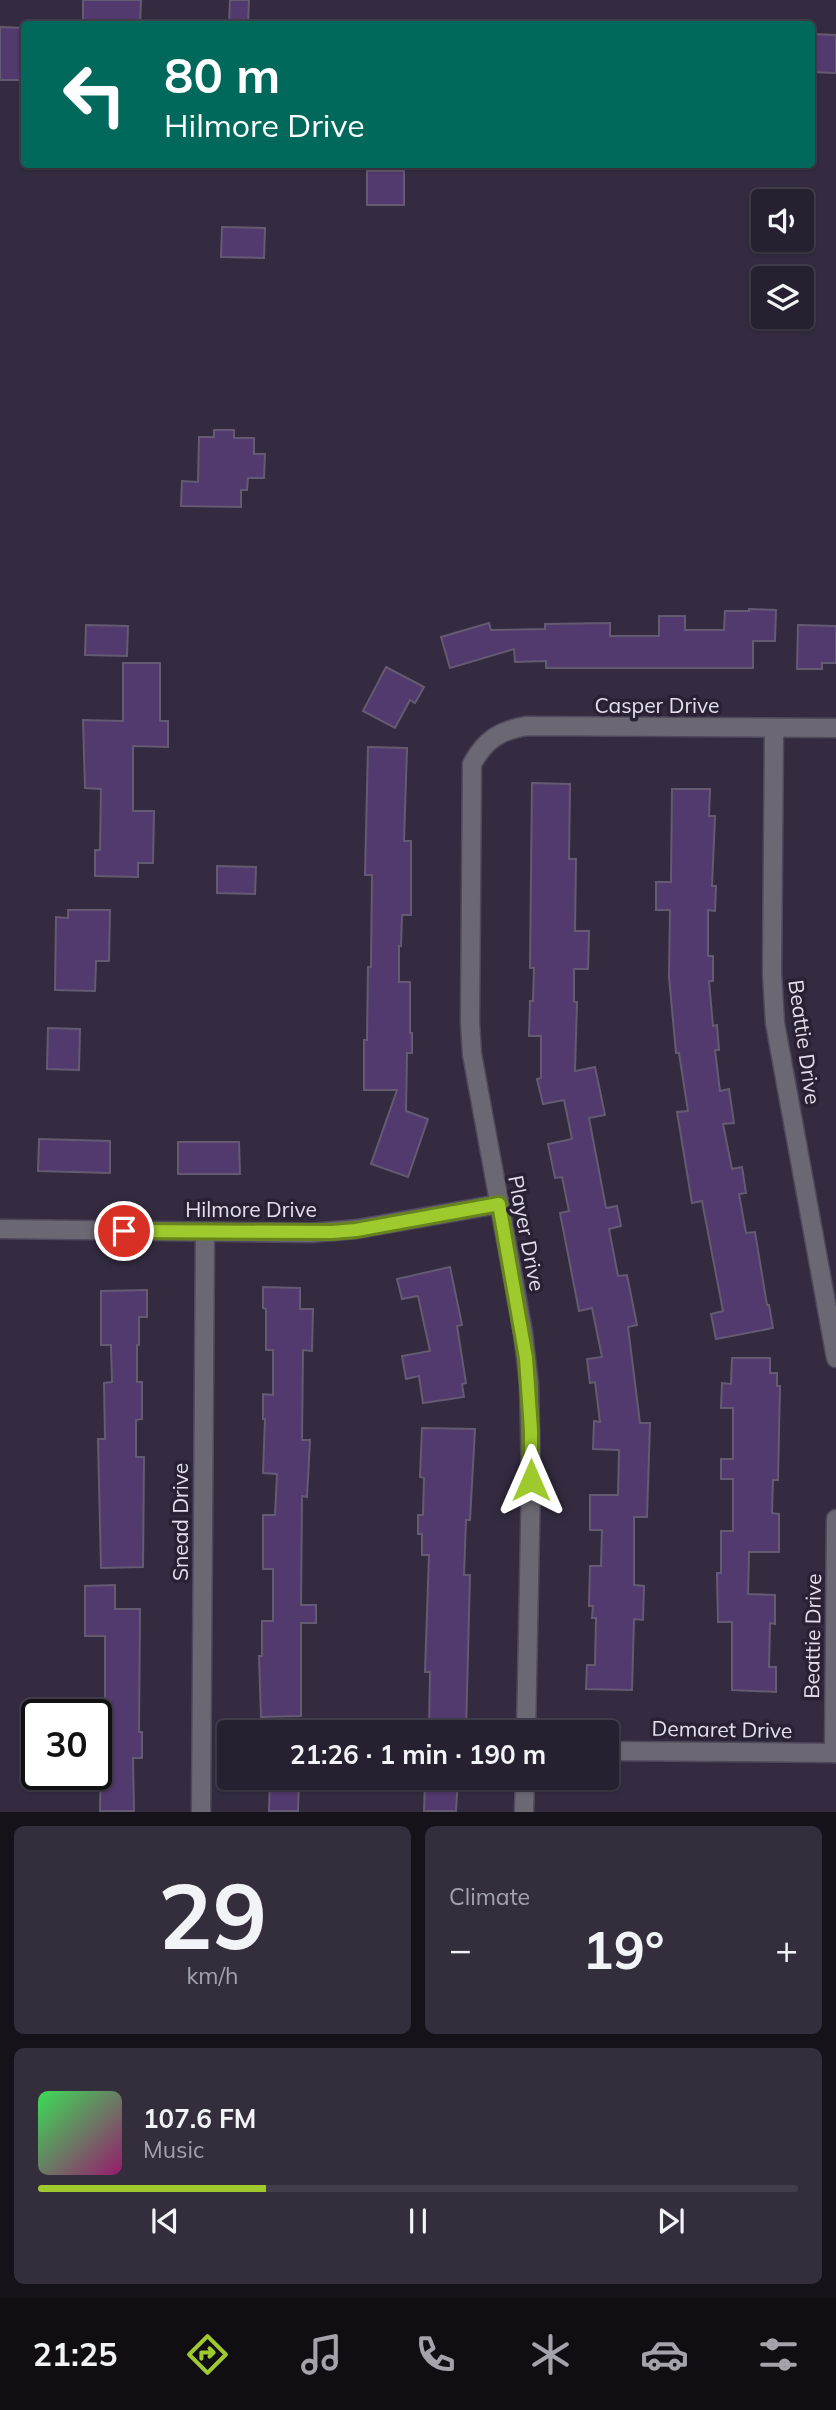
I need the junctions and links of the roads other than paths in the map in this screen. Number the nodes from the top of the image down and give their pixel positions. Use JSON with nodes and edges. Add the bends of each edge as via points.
{"nodes":[{"id":1,"x":774,"y":728,"type":"junction"},
{"id":2,"x":836,"y":728,"type":"edge"},
{"id":3,"x":483,"y":746,"type":"joint"},
{"id":4,"x":499,"y":1204,"type":"junction"},
{"id":5,"x":0,"y":1229,"type":"edge"},
{"id":6,"x":205,"y":1232,"type":"junction"},
{"id":7,"x":836,"y":1358,"type":"edge"},
{"id":8,"x":836,"y":1519,"type":"edge"},
{"id":9,"x":526,"y":1720,"type":"edge"},
{"id":10,"x":619,"y":1751,"type":"edge"},
{"id":11,"x":835,"y":1753,"type":"edge"},
{"id":12,"x":525,"y":1790,"type":"edge"},
{"id":13,"x":201,"y":1811,"type":"edge"},
{"id":14,"x":524,"y":1811,"type":"edge"}],
"edges":[{"from":1,"to":2,"type":"street","name":"Casper Drive"},
{"from":1,"to":3,"type":"street","name":"Casper Drive","via":[[527,726],[499,732]]},
{"from":1,"to":7,"type":"street","name":"Beattie Drive","via":[[775,1023]]},
{"from":3,"to":4,"type":"street","name":"Player Drive","via":[[471,775],[470,1022],[476,1082]]},
{"from":4,"to":6,"type":"street","name":"Hilmore Drive","via":[[356,1230]]},
{"from":4,"to":9,"type":"street","name":"Player Drive","via":[[529,1384]]},
{"from":5,"to":6,"type":"street","name":"Hilmore Drive"},
{"from":6,"to":13,"type":"street","name":"Snead Drive"},
{"from":8,"to":11,"type":"street","name":"Beattie Drive"},
{"from":10,"to":11,"type":"street","name":"Demaret Drive"},
{"from":12,"to":14,"type":"street"}]}
